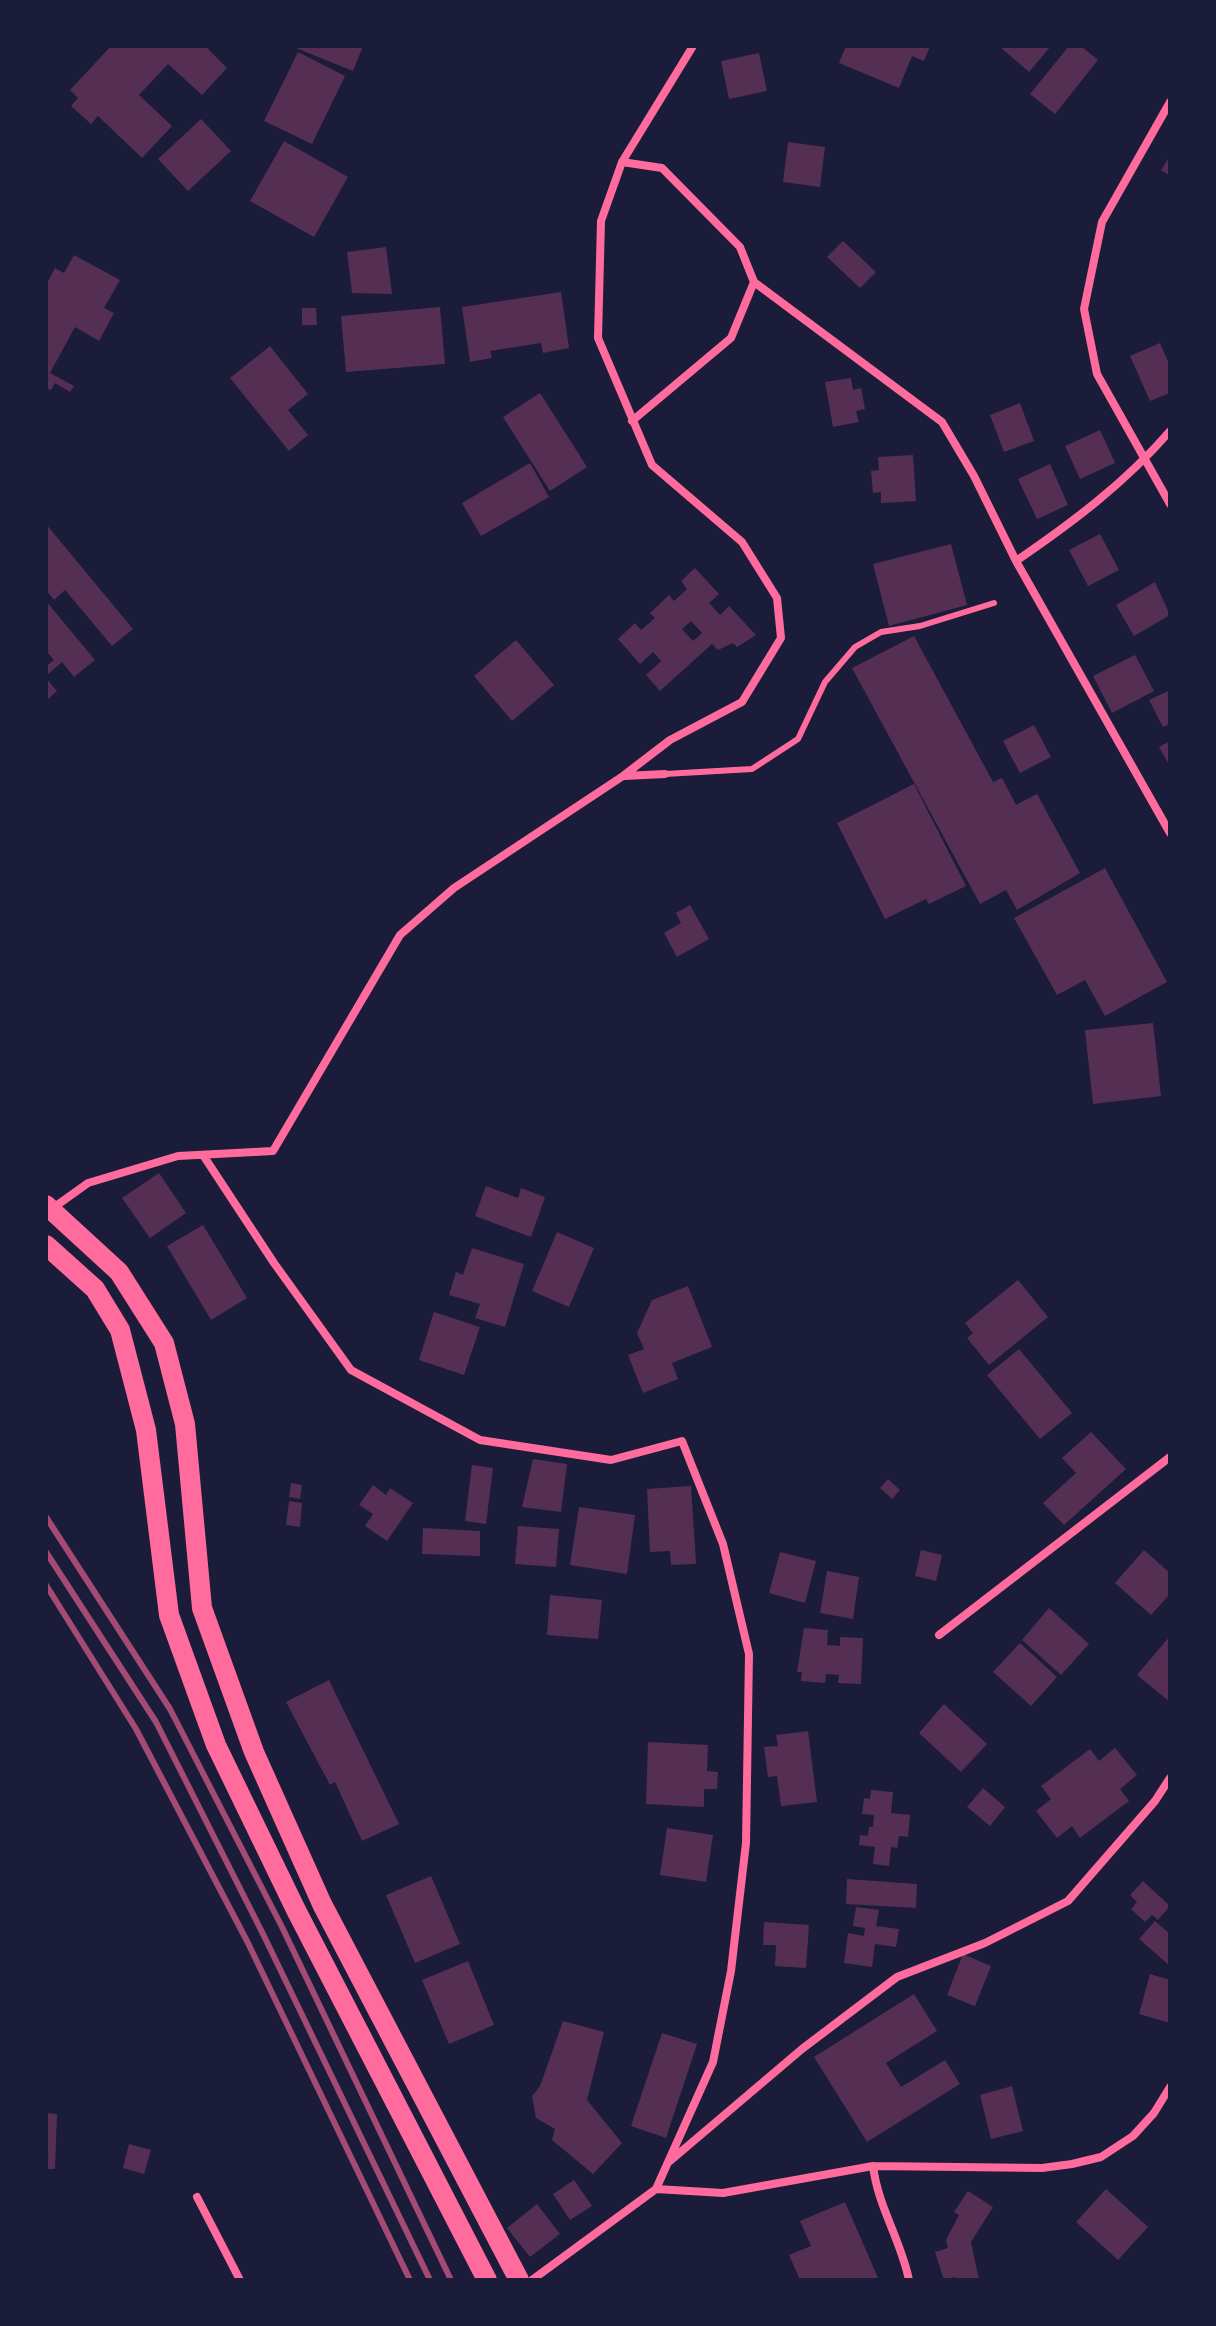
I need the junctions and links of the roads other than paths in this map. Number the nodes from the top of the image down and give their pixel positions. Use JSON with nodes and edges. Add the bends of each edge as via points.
{"nodes":[{"id":1,"x":693,"y":46,"type":"edge"},
{"id":2,"x":1170,"y":102,"type":"edge"},
{"id":3,"x":622,"y":162,"type":"junction"},
{"id":4,"x":754,"y":282,"type":"junction"},
{"id":5,"x":632,"y":421,"type":"junction"},
{"id":6,"x":1170,"y":431,"type":"edge"},
{"id":7,"x":1145,"y":460,"type":"junction"},
{"id":8,"x":1170,"y":504,"type":"edge"},
{"id":9,"x":1016,"y":561,"type":"junction"},
{"id":10,"x":994,"y":603,"type":"dead end"},
{"id":11,"x":665,"y":774,"type":"joint"},
{"id":12,"x":623,"y":776,"type":"junction"},
{"id":13,"x":1170,"y":833,"type":"edge"},
{"id":14,"x":203,"y":1155,"type":"junction"},
{"id":15,"x":48,"y":1210,"type":"edge"},
{"id":16,"x":46,"y":1245,"type":"edge"},
{"id":17,"x":1170,"y":1457,"type":"edge"},
{"id":18,"x":939,"y":1635,"type":"dead end"},
{"id":19,"x":1170,"y":1778,"type":"edge"},
{"id":20,"x":1170,"y":2087,"type":"edge"},
{"id":21,"x":668,"y":2163,"type":"junction"},
{"id":22,"x":873,"y":2166,"type":"junction"},
{"id":23,"x":656,"y":2189,"type":"junction"},
{"id":24,"x":197,"y":2197,"type":"dead end"},
{"id":25,"x":240,"y":2280,"type":"edge"},
{"id":26,"x":487,"y":2280,"type":"edge"},
{"id":27,"x":519,"y":2280,"type":"edge"},
{"id":28,"x":532,"y":2280,"type":"edge"},
{"id":29,"x":909,"y":2280,"type":"edge"}],
"edges":[{"from":1,"to":3,"type":"street"},
{"from":2,"to":7,"type":"street","via":[[1102,222],[1084,309],[1097,374]]},
{"from":3,"to":4,"type":"street","via":[[662,168],[740,247]]},
{"from":3,"to":5,"type":"street","via":[[601,221],[598,338]]},
{"from":4,"to":5,"type":"street","via":[[731,338]]},
{"from":4,"to":9,"type":"street","via":[[942,422]]},
{"from":5,"to":12,"type":"street","via":[[652,465],[742,542],[777,598],[781,638],[742,702],[670,740]]},
{"from":6,"to":7,"type":"street"},
{"from":7,"to":8,"type":"street"},
{"from":7,"to":9,"type":"street","via":[[1085,514]]},
{"from":9,"to":13,"type":"street"},
{"from":10,"to":11,"type":"lane","via":[[881,632],[855,647],[825,682],[798,739],[752,769]]},
{"from":11,"to":12,"type":"street"},
{"from":12,"to":14,"type":"street","via":[[454,888],[400,935],[273,1151]]},
{"from":14,"to":15,"type":"street","via":[[178,1156],[88,1183]]},
{"from":14,"to":21,"type":"street","via":[[351,1370],[480,1440],[611,1460],[682,1441],[723,1544],[749,1654],[746,1843],[731,1971],[713,2062]]},
{"from":15,"to":27,"type":"highway","via":[[119,1272],[164,1343],[185,1424],[202,1608],[254,1752],[322,1904]]},
{"from":16,"to":26,"type":"highway","via":[[95,1289],[120,1330],[146,1430],[169,1615],[216,1745]]},
{"from":17,"to":18,"type":"street"},
{"from":19,"to":21,"type":"street","via":[[1068,1901],[985,1943],[897,1977],[802,2049]]},
{"from":20,"to":22,"type":"street","via":[[1133,2136],[1101,2157],[1042,2168]]},
{"from":21,"to":23,"type":"street"},
{"from":22,"to":23,"type":"street","via":[[723,2193]]},
{"from":22,"to":29,"type":"street","via":[[877,2196],[903,2248]]},
{"from":23,"to":28,"type":"street"},
{"from":24,"to":25,"type":"street"}]}
